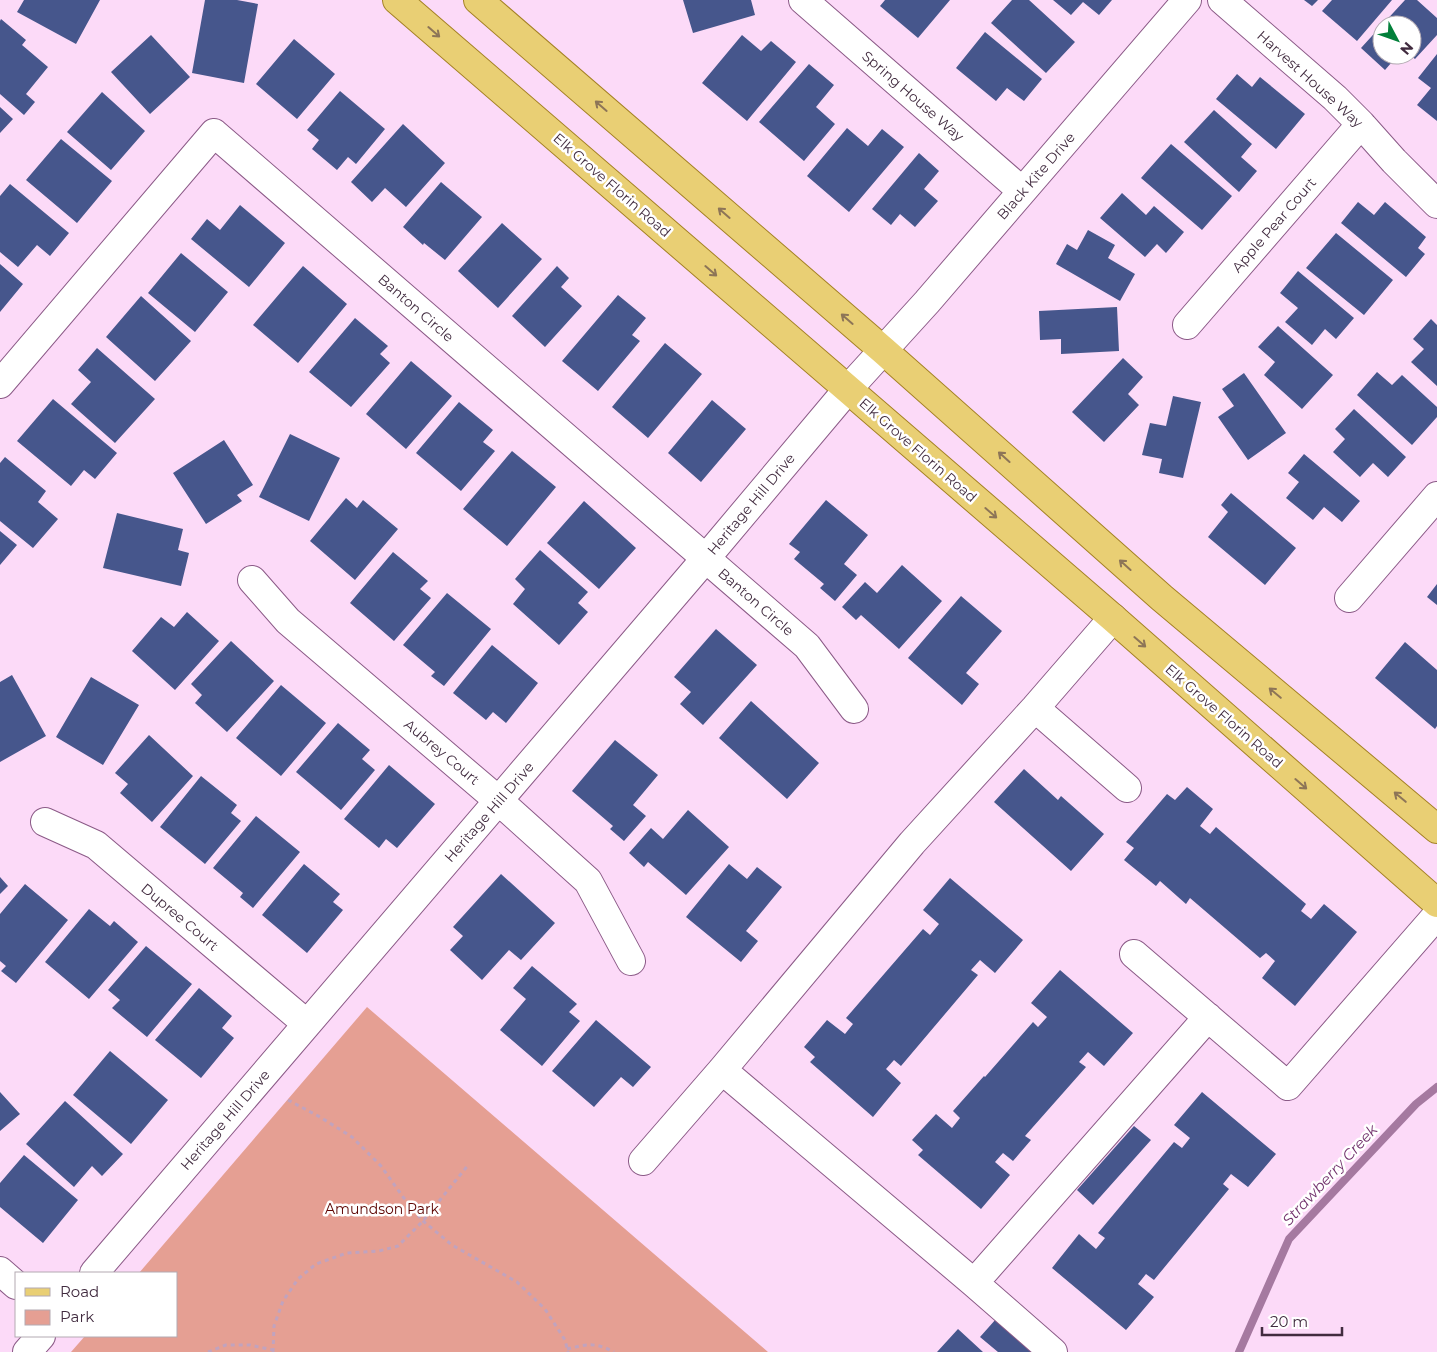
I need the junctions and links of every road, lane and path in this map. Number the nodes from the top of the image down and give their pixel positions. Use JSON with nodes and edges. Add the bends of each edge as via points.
{"nodes":[{"id":1,"x":397,"y":0,"type":"edge"},
{"id":2,"x":478,"y":0,"type":"edge"},
{"id":3,"x":803,"y":0,"type":"edge"},
{"id":4,"x":1188,"y":0,"type":"edge"},
{"id":5,"x":1222,"y":0,"type":"edge"},
{"id":6,"x":1361,"y":124,"type":"junction"},
{"id":7,"x":1022,"y":191,"type":"junction"},
{"id":8,"x":1437,"y":204,"type":"edge"},
{"id":9,"x":1187,"y":325,"type":"dead end"},
{"id":10,"x":884,"y":351,"type":"junction"},
{"id":11,"x":0,"y":384,"type":"edge"},
{"id":12,"x":848,"y":389,"type":"junction"},
{"id":13,"x":1437,"y":496,"type":"edge"},
{"id":14,"x":706,"y":558,"type":"junction"},
{"id":15,"x":252,"y":580,"type":"dead end"},
{"id":16,"x":1348,"y":598,"type":"dead end"},
{"id":17,"x":1113,"y":618,"type":"junction"},
{"id":18,"x":1035,"y":708,"type":"junction"},
{"id":19,"x":854,"y":709,"type":"dead end"},
{"id":20,"x":1127,"y":788,"type":"dead end"},
{"id":21,"x":499,"y":801,"type":"junction"},
{"id":22,"x":45,"y":822,"type":"dead end"},
{"id":23,"x":1437,"y":829,"type":"edge"},
{"id":24,"x":1437,"y":903,"type":"edge"},
{"id":25,"x":1437,"y":915,"type":"edge"},
{"id":26,"x":1134,"y":954,"type":"dead end"},
{"id":27,"x":631,"y":961,"type":"dead end"},
{"id":28,"x":1208,"y":1017,"type":"junction"},
{"id":29,"x":307,"y":1024,"type":"junction"},
{"id":30,"x":722,"y":1070,"type":"junction"},
{"id":31,"x":288,"y":1100,"type":"dead end"},
{"id":32,"x":643,"y":1162,"type":"dead end"},
{"id":33,"x":469,"y":1164,"type":"dead end"},
{"id":34,"x":423,"y":1221,"type":"junction"},
{"id":35,"x":0,"y":1270,"type":"edge"},
{"id":36,"x":95,"y":1272,"type":"edge"},
{"id":37,"x":15,"y":1284,"type":"edge"},
{"id":38,"x":974,"y":1284,"type":"junction"},
{"id":39,"x":40,"y":1337,"type":"edge"},
{"id":40,"x":273,"y":1351,"type":"edge"},
{"id":41,"x":568,"y":1351,"type":"edge"},
{"id":42,"x":27,"y":1352,"type":"edge"},
{"id":43,"x":208,"y":1352,"type":"edge"},
{"id":44,"x":614,"y":1352,"type":"edge"},
{"id":45,"x":1053,"y":1352,"type":"edge"}],
"edges":[{"from":1,"to":12,"type":"main road","name":"Elk Grove Florin Road","one_way":true},
{"from":10,"to":2,"type":"main road","one_way":true},
{"from":3,"to":7,"type":"street","name":"Spring House Way"},
{"from":4,"to":7,"type":"street","name":"Black Kite Drive"},
{"from":5,"to":6,"type":"street","name":"Harvest House Way","via":[[1336,98]]},
{"from":6,"to":8,"type":"street","name":"Harvest House Way"},
{"from":6,"to":9,"type":"street","name":"Apple Pear Court"},
{"from":7,"to":10,"type":"street","name":"Black Kite Drive"},
{"from":10,"to":12,"type":"street","name":"Heritage Hill Drive"},
{"from":23,"to":10,"type":"main road","one_way":true,"via":[[1162,598]]},
{"from":11,"to":14,"type":"street","name":"Banton Circle","via":[[214,133]]},
{"from":12,"to":14,"type":"street","name":"Heritage Hill Drive"},
{"from":12,"to":17,"type":"main road","name":"Elk Grove Florin Road","one_way":true},
{"from":13,"to":16,"type":"street"},
{"from":14,"to":19,"type":"street","name":"Banton Circle","via":[[807,646]]},
{"from":14,"to":21,"type":"street","name":"Heritage Hill Drive"},
{"from":15,"to":21,"type":"street","name":"Aubrey Court","via":[[288,621]]},
{"from":17,"to":18,"type":"street"},
{"from":17,"to":24,"type":"main road","name":"Elk Grove Florin Road","one_way":true},
{"from":18,"to":20,"type":"street"},
{"from":18,"to":30,"type":"street","via":[[912,843]]},
{"from":21,"to":27,"type":"street","name":"Aubrey Court","via":[[588,881]]},
{"from":21,"to":29,"type":"street","name":"Heritage Hill Drive"},
{"from":22,"to":29,"type":"street","name":"Dupree Court","via":[[96,846]]},
{"from":25,"to":28,"type":"street","via":[[1288,1086]]},
{"from":26,"to":28,"type":"street"},
{"from":28,"to":38,"type":"street"},
{"from":29,"to":36,"type":"street","name":"Heritage Hill Drive"},
{"from":30,"to":32,"type":"street"},
{"from":30,"to":38,"type":"street"},
{"from":31,"to":34,"type":"path","via":[[352,1137],[381,1166]]},
{"from":33,"to":34,"type":"path"},
{"from":34,"to":40,"type":"path","via":[[398,1246],[347,1253],[316,1264],[298,1279],[283,1301],[274,1326]]},
{"from":34,"to":41,"type":"path","via":[[452,1245],[517,1282],[545,1309],[565,1340]]},
{"from":35,"to":37,"type":"street"},
{"from":38,"to":45,"type":"street"},
{"from":39,"to":42,"type":"street"},
{"from":40,"to":43,"type":"path","via":[[250,1345],[226,1344]]},
{"from":41,"to":44,"type":"path","via":[[585,1344]]}]}
